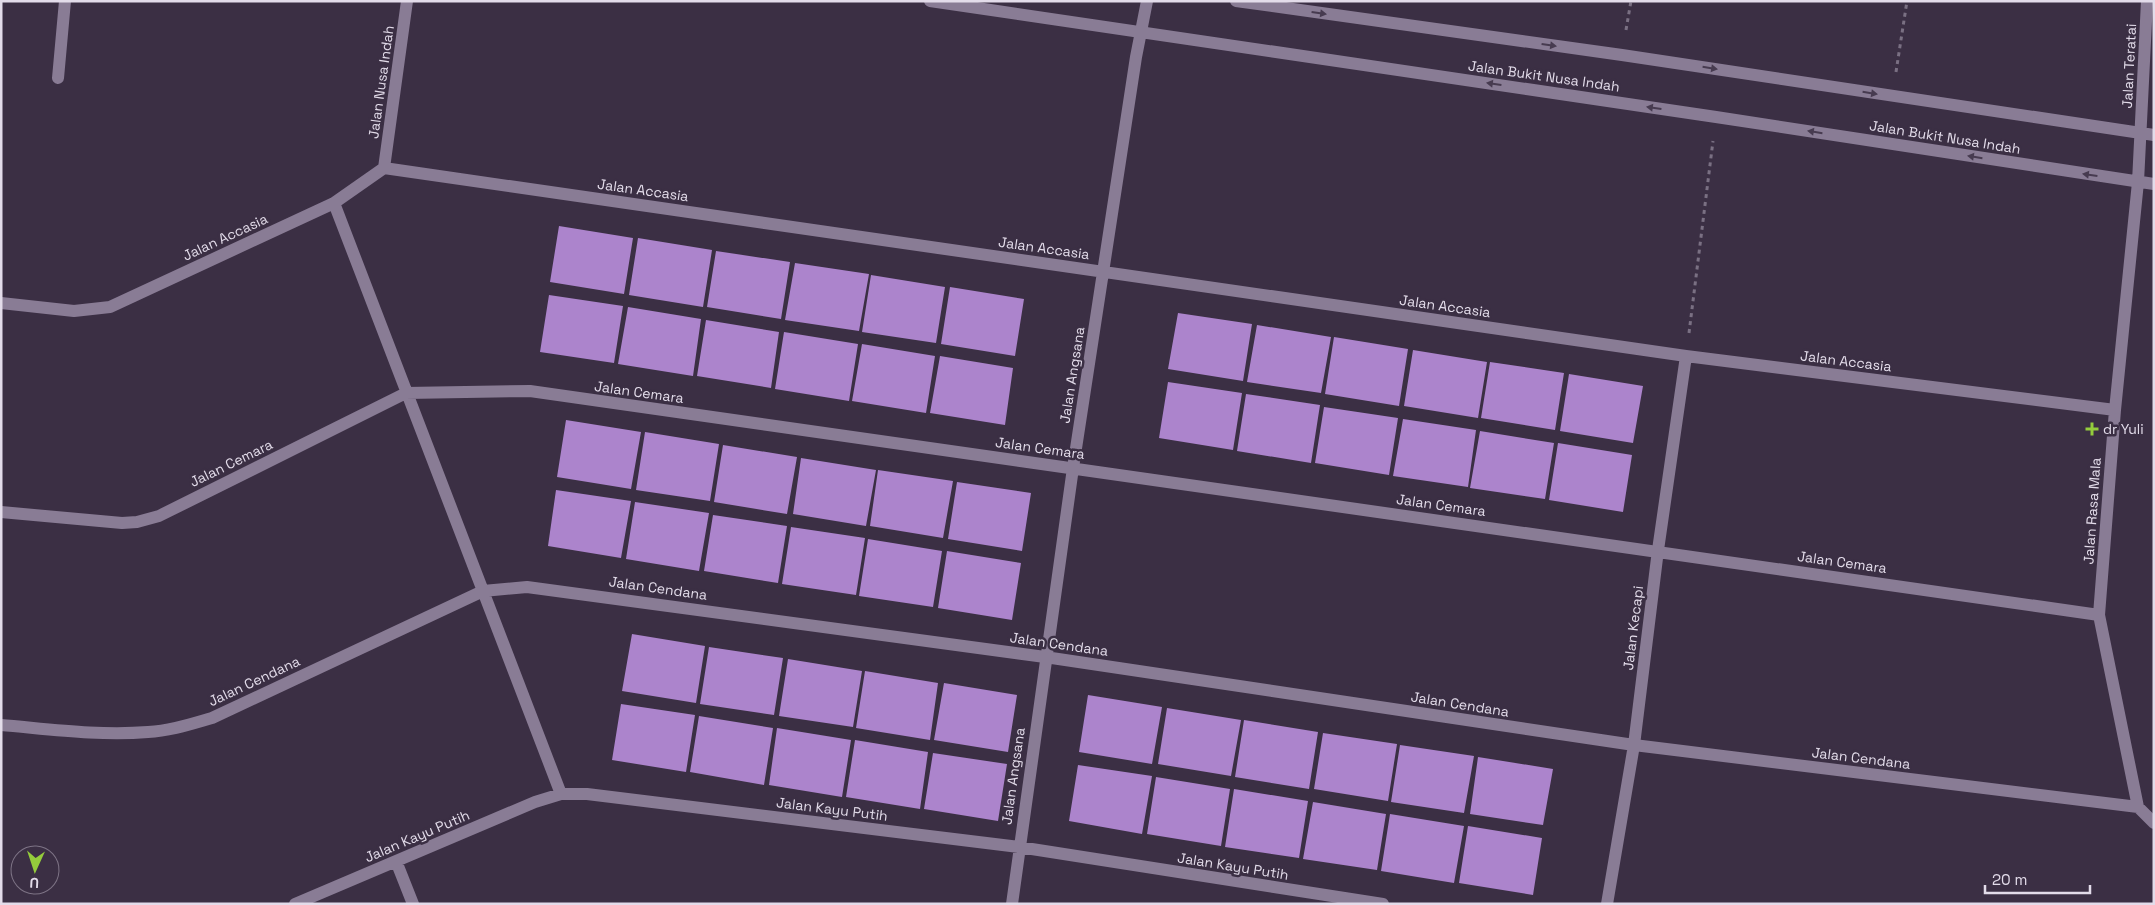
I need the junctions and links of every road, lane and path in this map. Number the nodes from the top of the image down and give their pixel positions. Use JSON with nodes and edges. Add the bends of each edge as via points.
{"nodes":[{"id":1,"x":66,"y":1,"type":"edge"},
{"id":2,"x":407,"y":1,"type":"edge"},
{"id":3,"x":930,"y":1,"type":"edge"},
{"id":4,"x":1148,"y":1,"type":"edge"},
{"id":5,"x":1236,"y":1,"type":"edge"},
{"id":6,"x":1632,"y":1,"type":"edge"},
{"id":7,"x":1907,"y":1,"type":"edge"},
{"id":8,"x":2147,"y":1,"type":"edge"},
{"id":9,"x":1141,"y":32,"type":"junction"},
{"id":10,"x":1622,"y":55,"type":"junction"},
{"id":11,"x":58,"y":78,"type":"dead end"},
{"id":12,"x":1892,"y":96,"type":"junction"},
{"id":13,"x":1716,"y":117,"type":"junction"},
{"id":14,"x":2148,"y":134,"type":"edge"},
{"id":15,"x":384,"y":168,"type":"junction"},
{"id":16,"x":2147,"y":183,"type":"edge"},
{"id":17,"x":334,"y":203,"type":"junction"},
{"id":18,"x":1102,"y":272,"type":"junction"},
{"id":19,"x":1,"y":303,"type":"edge"},
{"id":20,"x":1686,"y":356,"type":"junction"},
{"id":21,"x":406,"y":393,"type":"junction"},
{"id":22,"x":2115,"y":410,"type":"junction"},
{"id":23,"x":1073,"y":468,"type":"junction"},
{"id":24,"x":1,"y":512,"type":"edge"},
{"id":25,"x":1658,"y":550,"type":"junction"},
{"id":26,"x":483,"y":591,"type":"junction"},
{"id":27,"x":2099,"y":615,"type":"junction"},
{"id":28,"x":1046,"y":657,"type":"junction"},
{"id":29,"x":1,"y":725,"type":"edge"},
{"id":30,"x":1634,"y":745,"type":"junction"},
{"id":31,"x":561,"y":794,"type":"junction"},
{"id":32,"x":2138,"y":807,"type":"junction"},
{"id":33,"x":2154,"y":823,"type":"edge"},
{"id":34,"x":1018,"y":847,"type":"junction"},
{"id":35,"x":396,"y":861,"type":"junction"},
{"id":36,"x":295,"y":904,"type":"edge"},
{"id":37,"x":413,"y":904,"type":"edge"},
{"id":38,"x":1012,"y":904,"type":"edge"},
{"id":39,"x":1383,"y":904,"type":"edge"},
{"id":40,"x":1607,"y":904,"type":"edge"}],
"edges":[{"from":1,"to":11,"type":"street"},
{"from":2,"to":15,"type":"street","name":"Jalan Nusa Indah"},
{"from":3,"to":9,"type":"street","name":"Jalan Bukit Nusa Indah"},
{"from":4,"to":9,"type":"street","name":"Jalan Angsana"},
{"from":5,"to":10,"type":"street","one_way":true},
{"from":6,"to":10,"type":"path"},
{"from":7,"to":12,"type":"path"},
{"from":8,"to":14,"type":"street","name":"Jalan Teratai"},
{"from":13,"to":9,"type":"street","name":"Jalan Bukit Nusa Indah","one_way":true},
{"from":9,"to":18,"type":"street","name":"Jalan Angsana"},
{"from":10,"to":12,"type":"street","one_way":true},
{"from":12,"to":14,"type":"street"},
{"from":16,"to":13,"type":"street","name":"Jalan Bukit Nusa Indah","one_way":true},
{"from":13,"to":20,"type":"path"},
{"from":14,"to":16,"type":"street","name":"Jalan Rasa Mala"},
{"from":15,"to":17,"type":"street","name":"Jalan Accasia"},
{"from":15,"to":18,"type":"street","name":"Jalan Accasia"},
{"from":16,"to":22,"type":"street","name":"Jalan Rasa Mala"},
{"from":17,"to":19,"type":"street","name":"Jalan Accasia","via":[[110,307],[74,311]]},
{"from":17,"to":21,"type":"street"},
{"from":18,"to":20,"type":"street","name":"Jalan Accasia"},
{"from":18,"to":23,"type":"street","name":"Jalan Angsana"},
{"from":20,"to":22,"type":"street","name":"Jalan Accasia"},
{"from":20,"to":25,"type":"street","name":"Jalan Kecapi"},
{"from":21,"to":23,"type":"street","name":"Jalan Cemara","via":[[530,391]]},
{"from":21,"to":24,"type":"street","name":"Jalan Cemara","via":[[149,520],[122,523]]},
{"from":21,"to":26,"type":"street"},
{"from":22,"to":27,"type":"street","name":"Jalan Rasa Mala"},
{"from":23,"to":25,"type":"street","name":"Jalan Cemara"},
{"from":23,"to":28,"type":"street","name":"Jalan Angsana"},
{"from":25,"to":27,"type":"street","name":"Jalan Cemara"},
{"from":25,"to":30,"type":"street","name":"Jalan Kecapi"},
{"from":26,"to":28,"type":"street","name":"Jalan Cendana","via":[[527,587],[582,593]]},
{"from":26,"to":29,"type":"street","name":"Jalan Cendana","via":[[212,718],[180,727],[148,732],[98,733]]},
{"from":26,"to":31,"type":"street"},
{"from":27,"to":32,"type":"street","name":"Jalan Rasa Mala"},
{"from":28,"to":30,"type":"street","name":"Jalan Cendana"},
{"from":28,"to":34,"type":"street","name":"Jalan Angsana"},
{"from":30,"to":32,"type":"street","name":"Jalan Cendana"},
{"from":30,"to":40,"type":"street","name":"Jalan Kecapi"},
{"from":31,"to":34,"type":"street","name":"Jalan Kayu Putih","via":[[587,794]]},
{"from":31,"to":35,"type":"street","name":"Jalan Kayu Putih"},
{"from":32,"to":33,"type":"street"},
{"from":34,"to":38,"type":"street","name":"Jalan Angsana"},
{"from":34,"to":39,"type":"street","name":"Jalan Kayu Putih"},
{"from":35,"to":36,"type":"street","name":"Jalan Kayu Putih"},
{"from":35,"to":37,"type":"street"}]}
